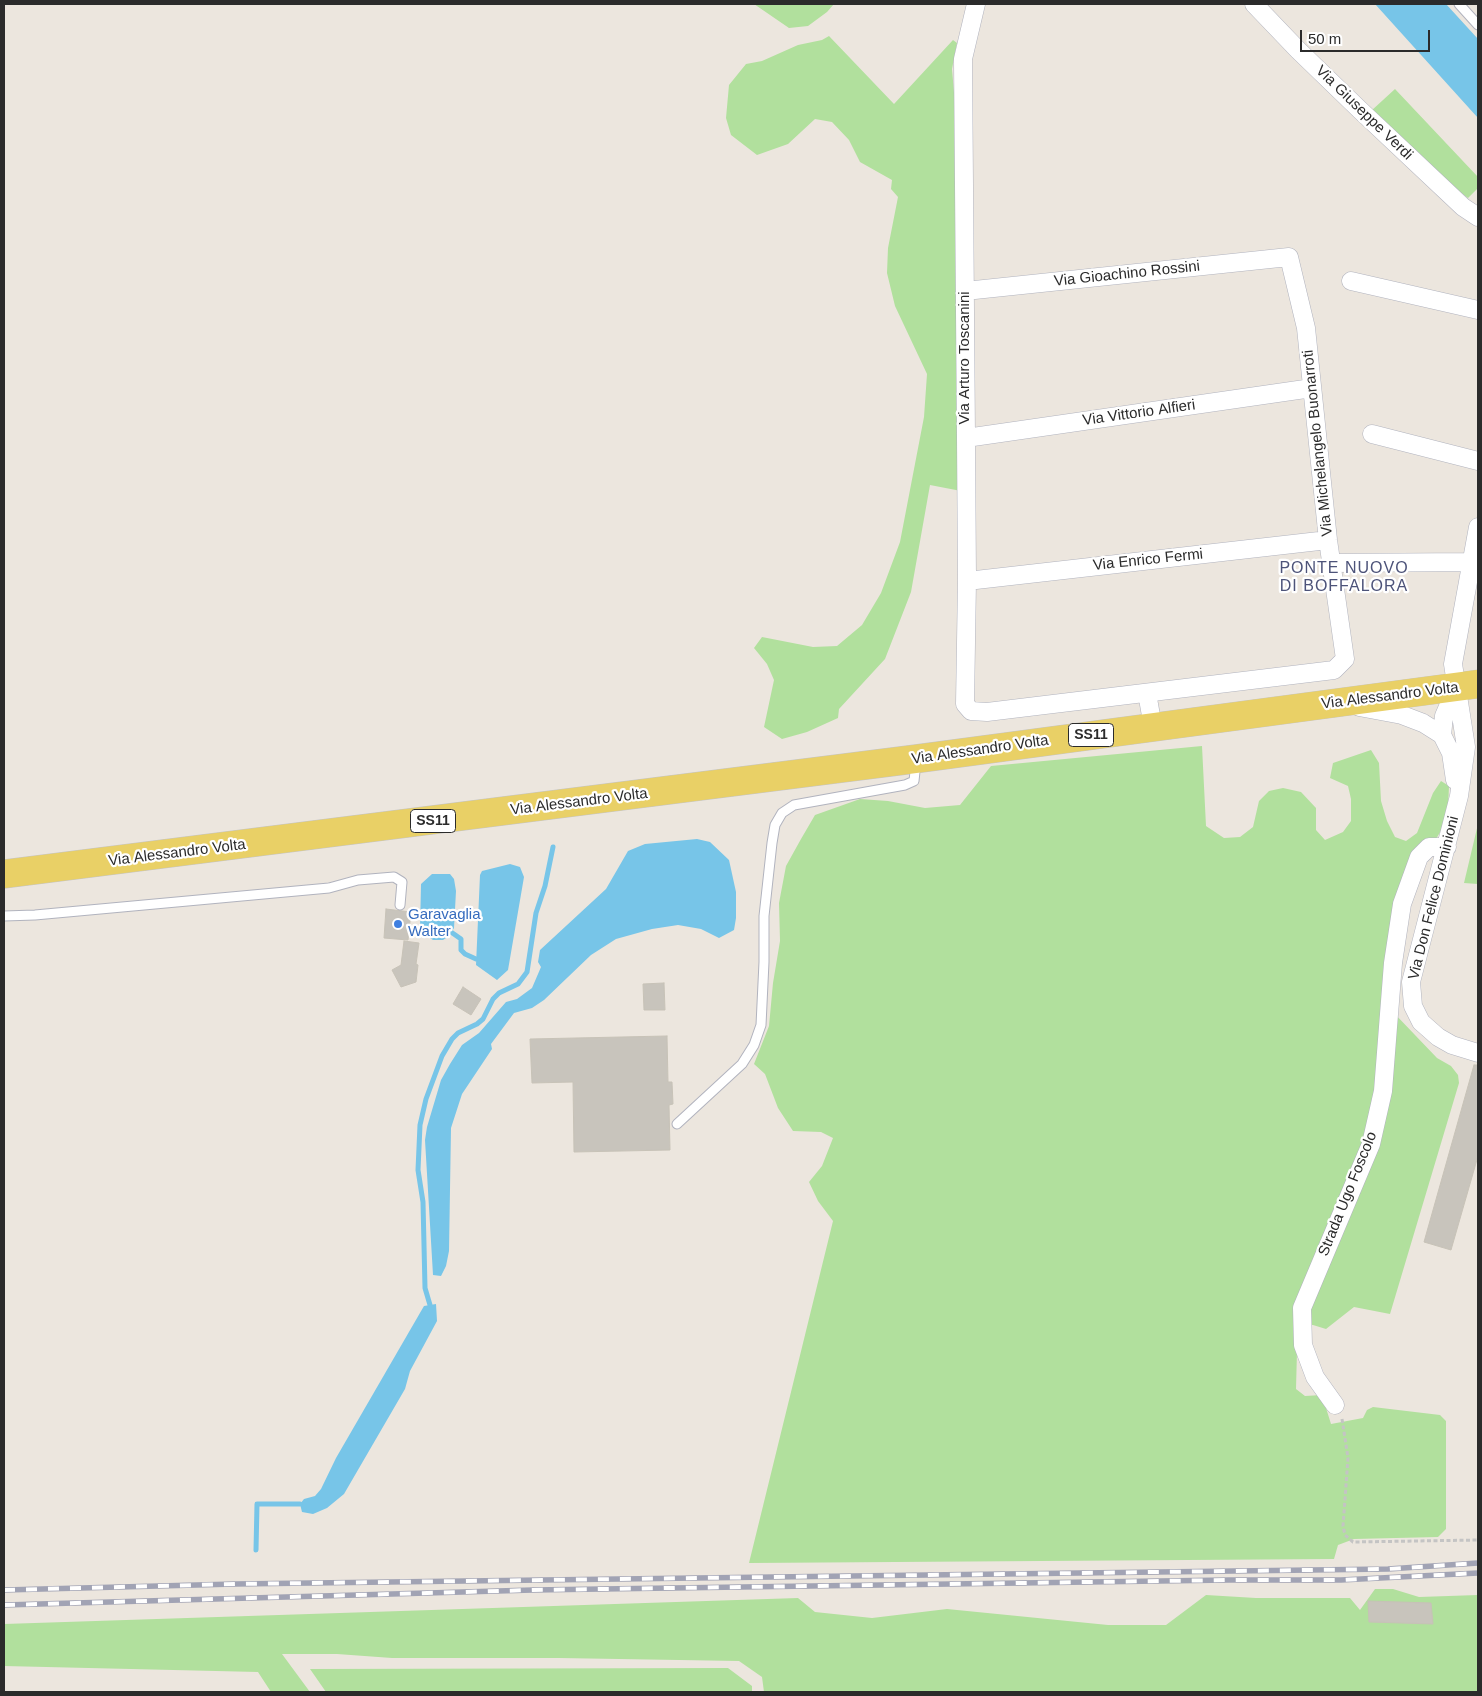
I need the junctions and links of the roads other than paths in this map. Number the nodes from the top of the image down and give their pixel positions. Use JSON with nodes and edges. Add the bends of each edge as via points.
{"nodes":[{"id":1,"x":976,"y":4,"type":"edge"},
{"id":2,"x":1254,"y":4,"type":"edge"},
{"id":3,"x":1459,"y":4,"type":"edge"},
{"id":4,"x":1478,"y":25,"type":"edge"},
{"id":5,"x":1478,"y":217,"type":"edge"},
{"id":6,"x":1289,"y":257,"type":"joint"},
{"id":7,"x":1351,"y":281,"type":"dead end"},
{"id":8,"x":965,"y":291,"type":"junction"},
{"id":9,"x":1478,"y":310,"type":"edge"},
{"id":10,"x":1312,"y":388,"type":"junction"},
{"id":11,"x":1372,"y":434,"type":"dead end"},
{"id":12,"x":966,"y":438,"type":"junction"},
{"id":13,"x":1478,"y":461,"type":"edge"},
{"id":14,"x":1478,"y":527,"type":"edge"},
{"id":15,"x":1328,"y":540,"type":"junction"},
{"id":16,"x":1475,"y":554,"type":"edge"},
{"id":17,"x":1332,"y":563,"type":"junction"},
{"id":18,"x":967,"y":581,"type":"junction"},
{"id":19,"x":1467,"y":686,"type":"edge"},
{"id":20,"x":1147,"y":692,"type":"junction"},
{"id":21,"x":1321,"y":704,"type":"junction"},
{"id":22,"x":1153,"y":727,"type":"junction"},
{"id":23,"x":1442,"y":735,"type":"junction"},
{"id":24,"x":1478,"y":745,"type":"edge"},
{"id":25,"x":916,"y":759,"type":"junction"},
{"id":26,"x":1459,"y":796,"type":"junction"},
{"id":27,"x":1447,"y":846,"type":"junction"},
{"id":28,"x":4,"y":874,"type":"edge"},
{"id":29,"x":400,"y":904,"type":"dead end"},
{"id":30,"x":4,"y":916,"type":"edge"},
{"id":31,"x":1478,"y":1052,"type":"edge"},
{"id":32,"x":677,"y":1124,"type":"dead end"},
{"id":33,"x":1335,"y":1405,"type":"road end"}],
"edges":[{"from":1,"to":8,"type":"street","name":"Via Arturo Toscanini","via":[[963,59]]},
{"from":2,"to":5,"type":"street","name":"Via Giuseppe Verdi","via":[[1360,110],[1463,207]]},
{"from":3,"to":4,"type":"lane"},
{"from":6,"to":8,"type":"street","name":"Via Gioachino Rossini"},
{"from":6,"to":10,"type":"street","name":"Via Michelangelo Buonarroti","via":[[1306,328]]},
{"from":7,"to":9,"type":"street"},
{"from":8,"to":12,"type":"street","name":"Via Arturo Toscanini"},
{"from":10,"to":12,"type":"street","name":"Via Vittorio Alfieri"},
{"from":10,"to":15,"type":"street","name":"Via Michelangelo Buonarroti"},
{"from":11,"to":13,"type":"street"},
{"from":12,"to":18,"type":"street","name":"Via Arturo Toscanini"},
{"from":14,"to":16,"type":"street","name":"Via Don Felice Dominioni"},
{"from":15,"to":17,"type":"street","name":"Via Michelangelo Buonarroti"},
{"from":15,"to":18,"type":"street","name":"Via Enrico Fermi"},
{"from":16,"to":17,"type":"street"},
{"from":16,"to":19,"type":"street","name":"Via Don Felice Dominioni","via":[[1454,664]]},
{"from":17,"to":20,"type":"street","name":"Via Michelangelo Buonarroti","via":[[1345,659],[1334,670]]},
{"from":18,"to":20,"type":"street","name":"Via Arturo Toscanini","via":[[964,693],[965,704],[971,711],[987,712]]},
{"from":19,"to":21,"type":"main road","name":"Via Alessandro Volta","number":"SS11"},
{"from":19,"to":23,"type":"street","via":[[1444,716]]},
{"from":19,"to":26,"type":"street","name":"Via Don Felice Dominioni","via":[[1466,747]]},
{"from":20,"to":22,"type":"street"},
{"from":21,"to":22,"type":"main road","name":"Via Alessandro Volta","number":"SS11"},
{"from":21,"to":23,"type":"street","via":[[1365,707],[1402,715],[1423,722]]},
{"from":22,"to":25,"type":"main road","name":"Via Alessandro Volta","number":"SS11"},
{"from":23,"to":26,"type":"street","name":"Via Don Felice Dominioni","via":[[1451,753]]},
{"from":24,"to":26,"type":"street","name":"Via Don Felice Dominioni"},
{"from":25,"to":28,"type":"main road","name":"Via Alessandro Volta","number":"SS11"},
{"from":25,"to":32,"type":"lane","via":[[914,781],[794,805],[782,814],[775,825],[772,843],[764,916],[760,1025],[754,1045],[742,1064]]},
{"from":26,"to":27,"type":"street","name":"Via Don Felice Dominioni"},
{"from":27,"to":31,"type":"street","name":"Via Don Felice Dominioni","via":[[1410,982],[1413,1006],[1421,1022],[1438,1037]]},
{"from":27,"to":33,"type":"street","name":"Strada Ugo Foscolo","via":[[1429,847],[1419,857],[1402,904],[1393,963],[1383,1091],[1371,1144],[1302,1308],[1303,1345],[1315,1377]]},
{"from":29,"to":30,"type":"lane","via":[[402,882],[394,877],[358,880],[329,888]]}]}
